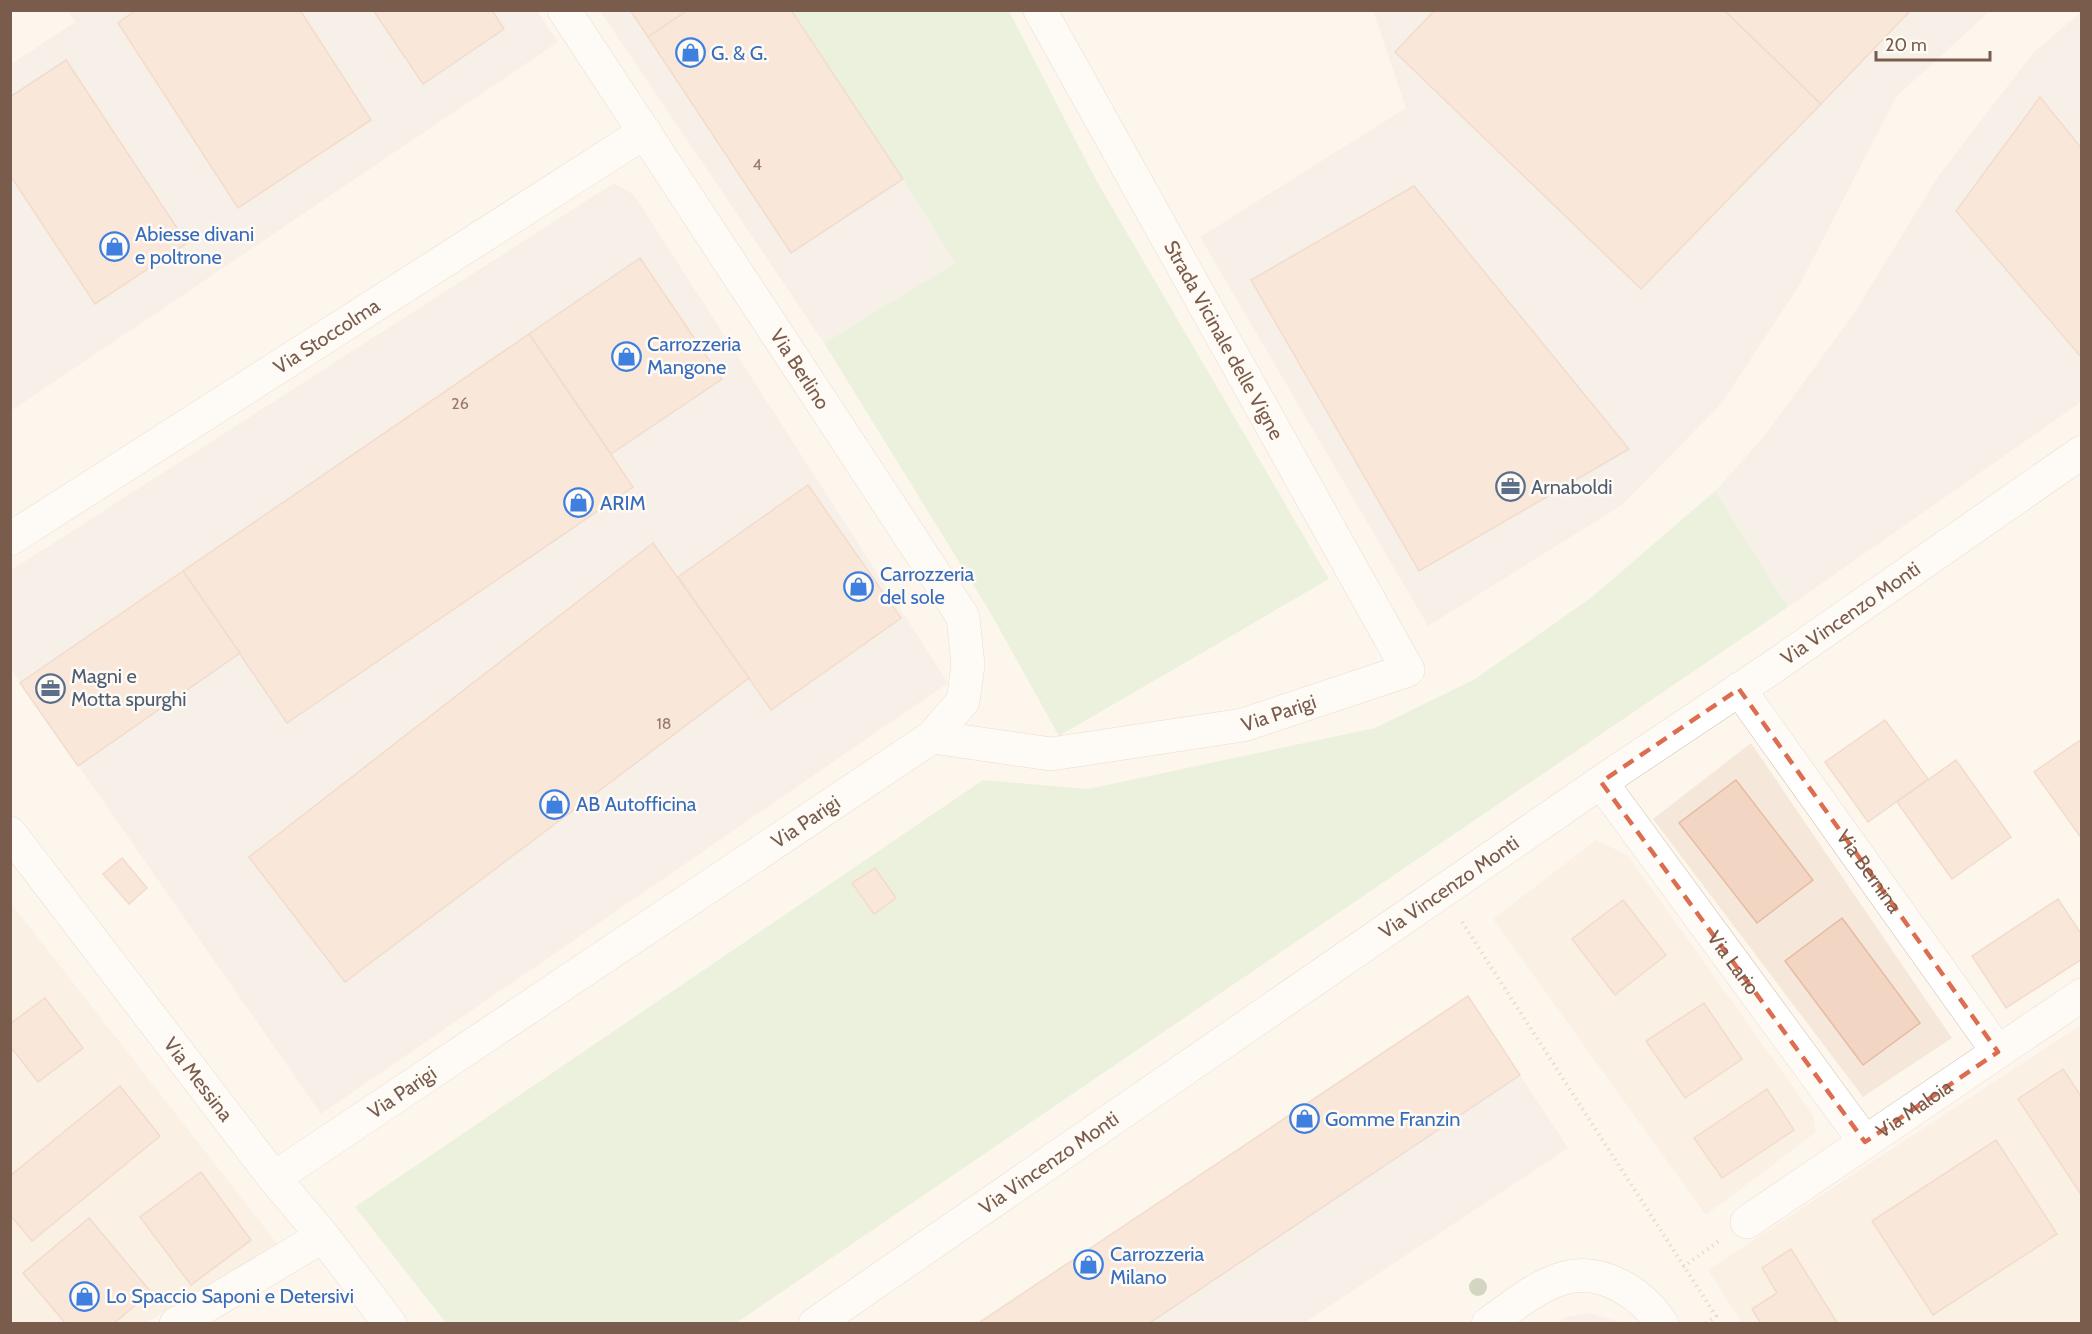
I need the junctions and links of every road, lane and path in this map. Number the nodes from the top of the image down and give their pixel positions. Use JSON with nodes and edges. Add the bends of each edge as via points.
{"nodes":[{"id":1,"x":564,"y":10,"type":"edge"},
{"id":2,"x":1040,"y":10,"type":"edge"},
{"id":3,"x":645,"y":132,"type":"junction"},
{"id":4,"x":2082,"y":452,"type":"edge"},
{"id":5,"x":10,"y":539,"type":"edge"},
{"id":6,"x":1408,"y":670,"type":"joint"},
{"id":7,"x":1740,"y":689,"type":"junction"},
{"id":8,"x":932,"y":737,"type":"junction"},
{"id":9,"x":1601,"y":782,"type":"junction"},
{"id":10,"x":10,"y":833,"type":"edge"},
{"id":11,"x":1440,"y":893,"type":"junction"},
{"id":12,"x":2082,"y":995,"type":"edge"},
{"id":13,"x":1998,"y":1052,"type":"junction"},
{"id":14,"x":1864,"y":1142,"type":"junction"},
{"id":15,"x":274,"y":1178,"type":"junction"},
{"id":16,"x":1747,"y":1222,"type":"joint"},
{"id":17,"x":323,"y":1236,"type":"junction"},
{"id":18,"x":1683,"y":1267,"type":"junction"},
{"id":19,"x":176,"y":1323,"type":"edge"},
{"id":20,"x":390,"y":1323,"type":"edge"},
{"id":21,"x":815,"y":1323,"type":"edge"},
{"id":22,"x":1488,"y":1323,"type":"edge"},
{"id":23,"x":1662,"y":1323,"type":"edge"},
{"id":24,"x":1705,"y":1323,"type":"edge"}],
"edges":[{"from":1,"to":3,"type":"street","name":"Via Berlino"},
{"from":2,"to":6,"type":"street","name":"Strada Vicinale delle Vigne"},
{"from":3,"to":5,"type":"street","name":"Via Stoccolma"},
{"from":3,"to":8,"type":"street","name":"Via Berlino","via":[[963,617],[968,664],[963,700]]},
{"from":4,"to":7,"type":"street","name":"Via Vincenzo Monti"},
{"from":6,"to":8,"type":"street","name":"Via Parigi","via":[[1243,725],[1051,754]]},
{"from":7,"to":9,"type":"street","name":"Via Vincenzo Monti"},
{"from":7,"to":13,"type":"street","name":"Via Bernina"},
{"from":8,"to":15,"type":"street","name":"Via Parigi"},
{"from":9,"to":11,"type":"street","name":"Via Vincenzo Monti"},
{"from":9,"to":14,"type":"street","name":"Via Lario"},
{"from":10,"to":15,"type":"street","name":"Via Messina"},
{"from":11,"to":18,"type":"path"},
{"from":11,"to":21,"type":"street","name":"Via Vincenzo Monti"},
{"from":12,"to":13,"type":"street","name":"Via Maloia"},
{"from":13,"to":14,"type":"street","name":"Via Maloia"},
{"from":14,"to":16,"type":"street","name":"Via Maloia"},
{"from":15,"to":17,"type":"street","name":"Via Messina"},
{"from":16,"to":18,"type":"path"},
{"from":17,"to":19,"type":"street"},
{"from":17,"to":20,"type":"street","name":"Via Messina"},
{"from":18,"to":24,"type":"path","via":[[1716,1316]]},
{"from":22,"to":23,"type":"street","via":[[1540,1288],[1568,1277],[1602,1278],[1631,1291]]}]}
